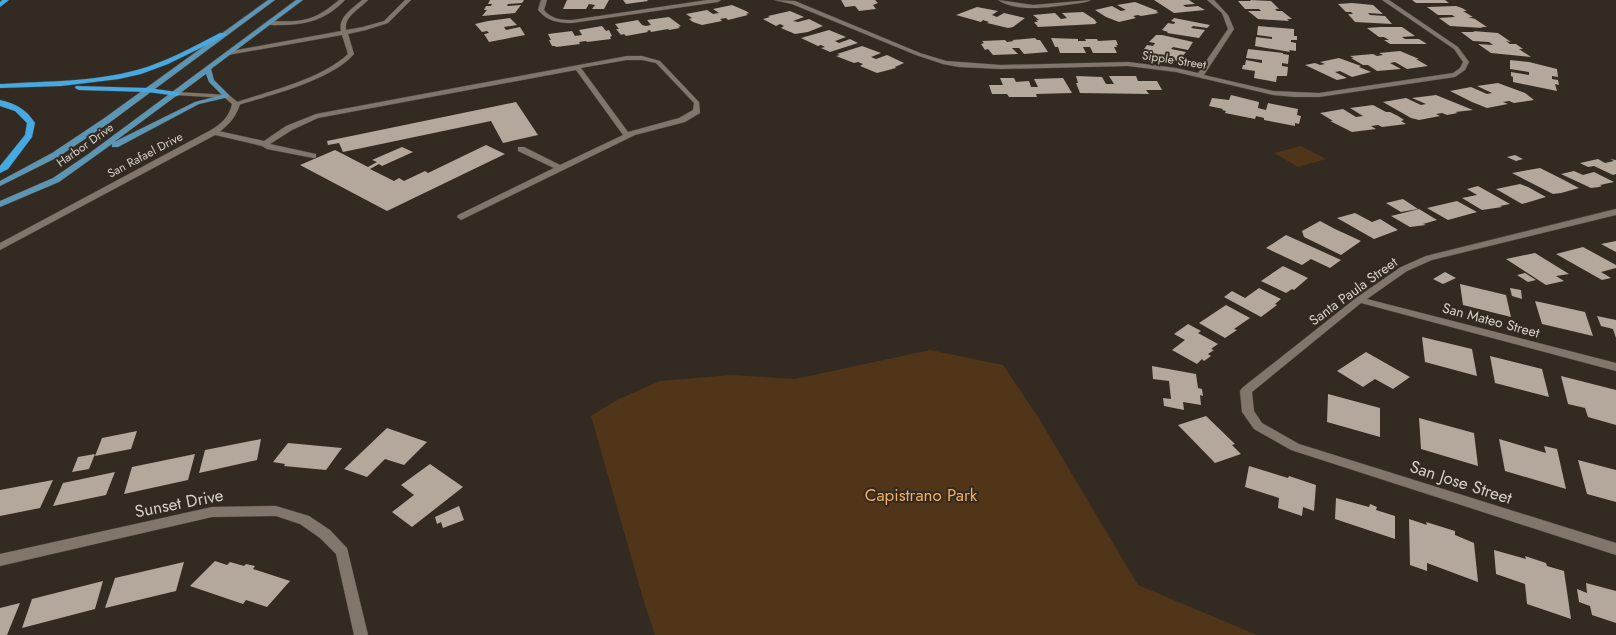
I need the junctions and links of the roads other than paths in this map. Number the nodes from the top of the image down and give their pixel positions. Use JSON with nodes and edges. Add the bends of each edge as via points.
{"nodes":[{"id":1,"x":6,"y":0,"type":"edge"},
{"id":2,"x":272,"y":0,"type":"edge"},
{"id":3,"x":300,"y":0,"type":"edge"},
{"id":4,"x":342,"y":0,"type":"edge"},
{"id":5,"x":365,"y":0,"type":"edge"},
{"id":6,"x":406,"y":0,"type":"edge"},
{"id":7,"x":544,"y":0,"type":"edge"},
{"id":8,"x":718,"y":0,"type":"edge"},
{"id":9,"x":777,"y":0,"type":"edge"},
{"id":10,"x":1001,"y":0,"type":"edge"},
{"id":11,"x":1055,"y":0,"type":"edge"},
{"id":12,"x":1088,"y":0,"type":"edge"},
{"id":13,"x":1210,"y":0,"type":"edge"},
{"id":14,"x":1385,"y":0,"type":"edge"},
{"id":15,"x":795,"y":1,"type":"edge"},
{"id":16,"x":0,"y":4,"type":"edge"},
{"id":17,"x":1061,"y":4,"type":"junction"},
{"id":18,"x":269,"y":23,"type":"junction"},
{"id":19,"x":345,"y":33,"type":"junction"},
{"id":20,"x":223,"y":35,"type":"junction"},
{"id":21,"x":228,"y":53,"type":"junction"},
{"id":22,"x":577,"y":67,"type":"junction"},
{"id":23,"x":208,"y":69,"type":"junction"},
{"id":24,"x":1200,"y":75,"type":"junction"},
{"id":25,"x":1,"y":86,"type":"edge"},
{"id":26,"x":148,"y":90,"type":"junction"},
{"id":27,"x":177,"y":94,"type":"junction"},
{"id":28,"x":227,"y":96,"type":"junction"},
{"id":29,"x":0,"y":103,"type":"edge"},
{"id":30,"x":236,"y":104,"type":"junction"},
{"id":31,"x":214,"y":132,"type":"junction"},
{"id":32,"x":627,"y":135,"type":"junction"},
{"id":33,"x":265,"y":144,"type":"junction"},
{"id":34,"x":521,"y":149,"type":"dead end"},
{"id":35,"x":313,"y":156,"type":"dead end"},
{"id":36,"x":90,"y":157,"type":"junction"},
{"id":37,"x":560,"y":168,"type":"junction"},
{"id":38,"x":0,"y":170,"type":"edge"},
{"id":39,"x":0,"y":184,"type":"edge"},
{"id":40,"x":0,"y":204,"type":"edge"},
{"id":41,"x":1616,"y":212,"type":"edge"},
{"id":42,"x":461,"y":217,"type":"dead end"},
{"id":43,"x":0,"y":247,"type":"edge"},
{"id":44,"x":1359,"y":300,"type":"junction"},
{"id":45,"x":1616,"y":367,"type":"edge"},
{"id":46,"x":1295,"y":447,"type":"joint"},
{"id":47,"x":1616,"y":549,"type":"edge"},
{"id":48,"x":0,"y":560,"type":"edge"},
{"id":49,"x":361,"y":635,"type":"edge"}],
"edges":[{"from":1,"to":16,"type":"highway"},
{"from":2,"to":20,"type":"main road","name":"Harbor Drive"},
{"from":3,"to":18,"type":"main road","name":"Harbor Drive"},
{"from":4,"to":18,"type":"street","via":[[317,19],[294,23]]},
{"from":5,"to":19,"type":"street","via":[[343,22]]},
{"from":6,"to":19,"type":"street","via":[[386,22]]},
{"from":7,"to":8,"type":"street","via":[[541,10],[544,15],[565,22]]},
{"from":9,"to":15,"type":"street","name":"Sipple Street"},
{"from":10,"to":17,"type":"street","via":[[1013,5],[1036,7]]},
{"from":11,"to":17,"type":"street"},
{"from":12,"to":17,"type":"street"},
{"from":13,"to":24,"type":"street","via":[[1225,13],[1230,20],[1231,29]]},
{"from":14,"to":24,"type":"street","name":"Sipple Street","via":[[1456,48],[1466,62],[1463,69],[1455,75],[1319,95],[1273,93]]},
{"from":15,"to":24,"type":"street","name":"Sipple Street","via":[[945,63],[1001,68],[1128,64]]},
{"from":18,"to":21,"type":"main road","name":"Harbor Drive"},
{"from":19,"to":21,"type":"street"},
{"from":19,"to":30,"type":"street","via":[[351,54],[347,60],[323,73]]},
{"from":20,"to":25,"type":"highway","via":[[157,66],[127,74],[100,80]]},
{"from":20,"to":26,"type":"main road","name":"Harbor Drive"},
{"from":21,"to":23,"type":"main road","name":"Harbor Drive"},
{"from":22,"to":32,"type":"street"},
{"from":22,"to":32,"type":"street","via":[[627,58],[654,60],[697,103],[697,112],[688,117]]},
{"from":22,"to":33,"type":"street","via":[[316,116],[289,128]]},
{"from":23,"to":27,"type":"main road","name":"Harbor Drive"},
{"from":23,"to":28,"type":"main road","via":[[211,81]]},
{"from":25,"to":26,"type":"highway"},
{"from":26,"to":27,"type":"highway"},
{"from":26,"to":39,"type":"main road","name":"Harbor Drive","via":[[55,155]]},
{"from":27,"to":28,"type":"street"},
{"from":27,"to":36,"type":"main road","name":"Harbor Drive"},
{"from":28,"to":30,"type":"street"},
{"from":28,"to":36,"type":"main road","via":[[197,103]]},
{"from":29,"to":38,"type":"highway","via":[[16,107],[25,113],[31,123],[29,135]]},
{"from":30,"to":31,"type":"street","name":"San Rafael Drive","via":[[234,114]]},
{"from":31,"to":33,"type":"street"},
{"from":31,"to":43,"type":"street","name":"San Rafael Drive"},
{"from":32,"to":37,"type":"street"},
{"from":33,"to":35,"type":"street"},
{"from":34,"to":37,"type":"street"},
{"from":36,"to":40,"type":"main road","name":"Harbor Drive","via":[[56,180]]},
{"from":37,"to":42,"type":"street"},
{"from":41,"to":44,"type":"street","name":"Santa Paula Street","via":[[1429,258],[1404,269]]},
{"from":44,"to":45,"type":"street","name":"San Mateo Street"},
{"from":44,"to":46,"type":"street","name":"Santa Paula Street","via":[[1246,391],[1248,412],[1258,426]]},
{"from":46,"to":47,"type":"street","name":"San Jose Street"},
{"from":48,"to":49,"type":"street","name":"Sunset Drive","via":[[212,512],[276,511],[304,520],[325,534],[342,552]]}]}
